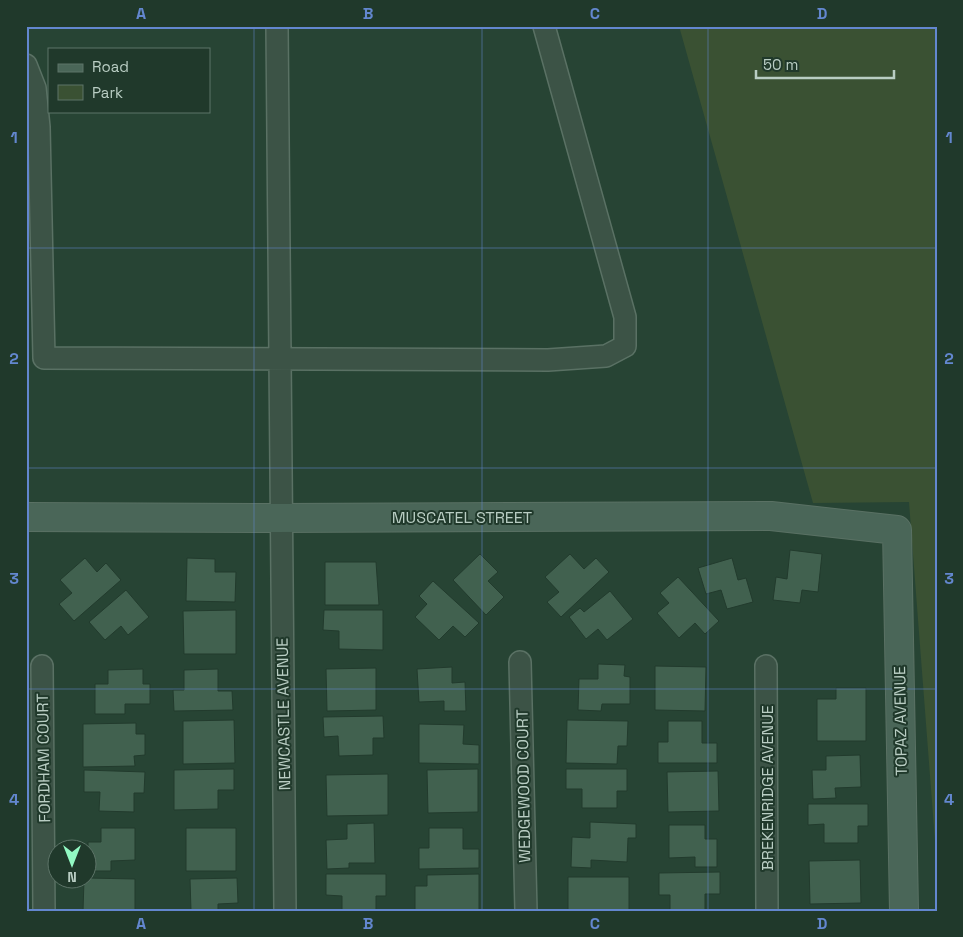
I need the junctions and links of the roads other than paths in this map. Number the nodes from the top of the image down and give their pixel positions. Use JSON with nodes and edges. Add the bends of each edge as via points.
{"nodes":[{"id":1,"x":277,"y":26,"type":"edge"},
{"id":2,"x":544,"y":26,"type":"edge"},
{"id":3,"x":26,"y":64,"type":"edge"},
{"id":4,"x":281,"y":360,"type":"junction"},
{"id":5,"x":26,"y":517,"type":"edge"},
{"id":6,"x":281,"y":518,"type":"junction"},
{"id":7,"x":897,"y":530,"type":"joint"},
{"id":8,"x":520,"y":662,"type":"dead end"},
{"id":9,"x":42,"y":666,"type":"dead end"},
{"id":10,"x":766,"y":666,"type":"dead end"},
{"id":11,"x":44,"y":911,"type":"edge"},
{"id":12,"x":285,"y":911,"type":"edge"},
{"id":13,"x":526,"y":911,"type":"edge"},
{"id":14,"x":767,"y":911,"type":"edge"},
{"id":15,"x":904,"y":911,"type":"edge"}],
"edges":[{"from":1,"to":4,"type":"street","name":"NEWCASTLE AVENUE"},
{"from":2,"to":4,"type":"street","via":[[625,317],[625,346],[606,356],[548,360]]},
{"from":3,"to":4,"type":"street","via":[[35,88],[39,127],[44,358]]},
{"from":4,"to":6,"type":"street","name":"NEWCASTLE AVENUE"},
{"from":5,"to":6,"type":"street","name":"MUSCATEL STREET"},
{"from":6,"to":7,"type":"street","name":"MUSCATEL STREET","via":[[771,516]]},
{"from":6,"to":12,"type":"street","name":"NEWCASTLE AVENUE"},
{"from":7,"to":15,"type":"street","name":"TOPAZ AVENUE"},
{"from":8,"to":13,"type":"street","name":"WEDGEWOOD COURT"},
{"from":9,"to":11,"type":"street","name":"FORDHAM COURT"},
{"from":10,"to":14,"type":"street","name":"BREKENRIDGE AVENUE"}]}
